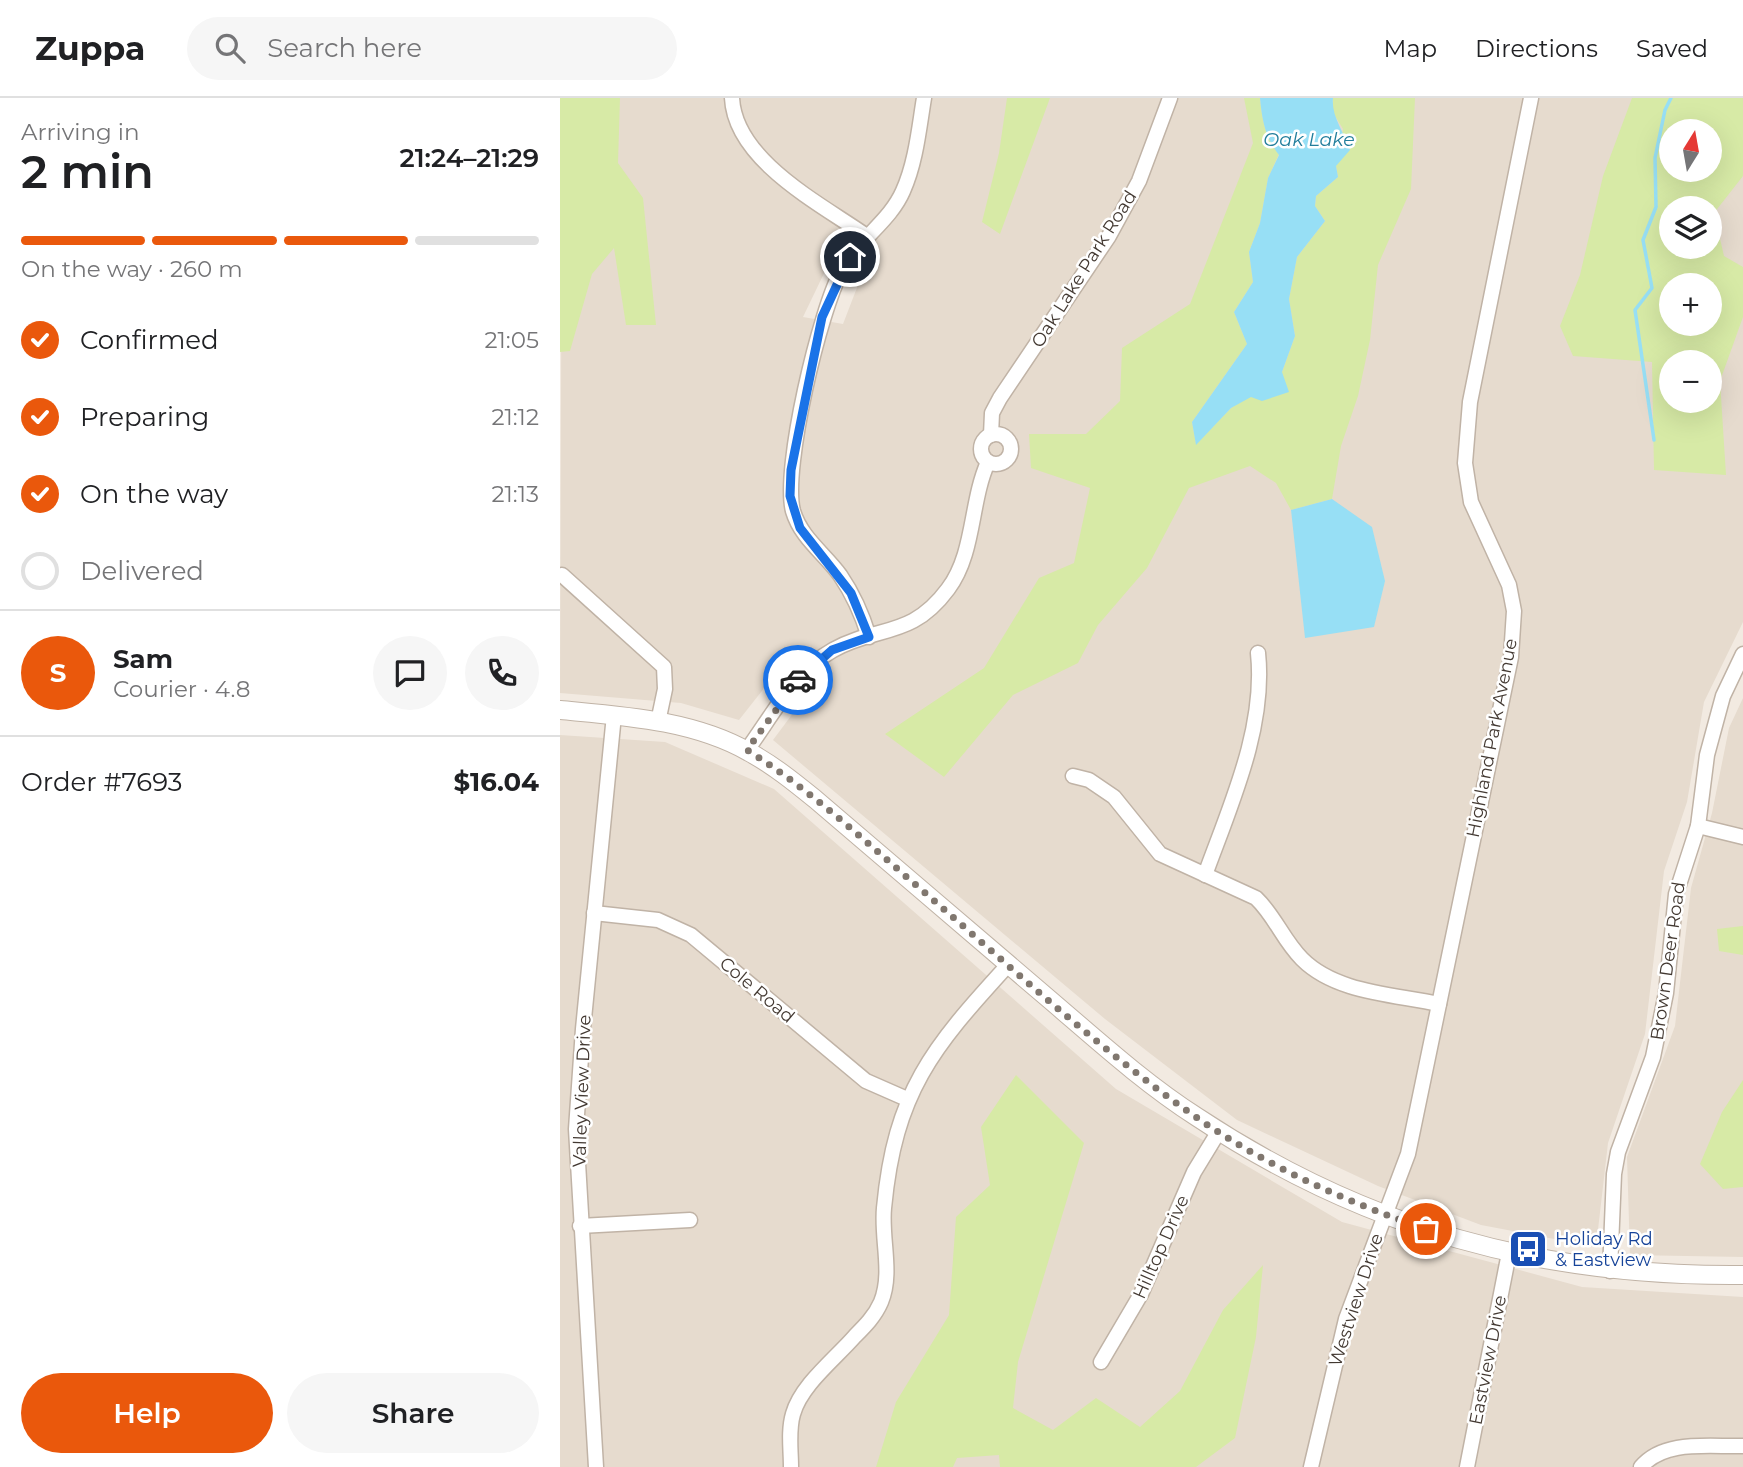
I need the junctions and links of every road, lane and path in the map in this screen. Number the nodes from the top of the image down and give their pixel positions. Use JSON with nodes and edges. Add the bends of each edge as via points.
{"nodes":[{"id":1,"x":732,"y":98,"type":"edge"},
{"id":2,"x":925,"y":98,"type":"edge"},
{"id":3,"x":1170,"y":98,"type":"edge"},
{"id":4,"x":1531,"y":98,"type":"edge"},
{"id":5,"x":865,"y":235,"type":"junction"},
{"id":6,"x":992,"y":435,"type":"junction"},
{"id":7,"x":988,"y":462,"type":"junction"},
{"id":8,"x":562,"y":575,"type":"dead end"},
{"id":9,"x":869,"y":637,"type":"junction"},
{"id":10,"x":1258,"y":653,"type":"dead end"},
{"id":11,"x":1743,"y":654,"type":"edge"},
{"id":12,"x":560,"y":710,"type":"edge"},
{"id":13,"x":614,"y":715,"type":"junction"},
{"id":14,"x":658,"y":722,"type":"junction"},
{"id":15,"x":747,"y":750,"type":"junction"},
{"id":16,"x":1073,"y":776,"type":"dead end"},
{"id":17,"x":1698,"y":826,"type":"junction"},
{"id":18,"x":1743,"y":836,"type":"edge"},
{"id":19,"x":1205,"y":875,"type":"junction"},
{"id":20,"x":594,"y":913,"type":"junction"},
{"id":21,"x":1008,"y":965,"type":"junction"},
{"id":22,"x":1439,"y":1004,"type":"junction"},
{"id":23,"x":907,"y":1099,"type":"junction"},
{"id":24,"x":1219,"y":1132,"type":"junction"},
{"id":25,"x":1385,"y":1215,"type":"junction"},
{"id":26,"x":690,"y":1220,"type":"dead end"},
{"id":27,"x":580,"y":1226,"type":"junction"},
{"id":28,"x":1509,"y":1253,"type":"junction"},
{"id":29,"x":1610,"y":1270,"type":"junction"},
{"id":30,"x":1743,"y":1275,"type":"edge"},
{"id":31,"x":1101,"y":1362,"type":"dead end"},
{"id":32,"x":1743,"y":1446,"type":"edge"},
{"id":33,"x":596,"y":1467,"type":"edge"},
{"id":34,"x":792,"y":1467,"type":"edge"},
{"id":35,"x":1311,"y":1467,"type":"edge"},
{"id":36,"x":1467,"y":1467,"type":"edge"},
{"id":37,"x":1642,"y":1467,"type":"edge"}],
"edges":[{"from":1,"to":5,"type":"street","via":[[736,120],[752,151]]},
{"from":2,"to":5,"type":"street","via":[[910,175],[881,223]]},
{"from":3,"to":6,"type":"street","name":"Oak Lake Park Road","via":[[1139,181],[1083,276],[1000,398],[992,413]]},
{"from":4,"to":22,"type":"street","name":"Highland Park Avenue","via":[[1470,402],[1465,463],[1471,502],[1509,584],[1514,611],[1511,657]]},
{"from":5,"to":9,"type":"street","via":[[843,269],[822,317],[790,481],[800,528],[851,593]]},
{"from":6,"to":7,"type":"street","name":"Oak Lake Park Road","via":[[981,447]]},
{"from":6,"to":7,"type":"street","via":[[1008,439],[1011,453],[1001,464]]},
{"from":7,"to":9,"type":"street","name":"Oak Lake Park Road","via":[[965,554],[950,587],[922,616]]},
{"from":8,"to":14,"type":"street","via":[[664,667]]},
{"from":9,"to":15,"type":"street","name":"Oak Lake Park Road","via":[[846,643],[815,662]]},
{"from":10,"to":19,"type":"street","via":[[1261,682],[1245,756]]},
{"from":11,"to":17,"type":"street","name":"Brown Deer Road","via":[[1713,730]]},
{"from":12,"to":13,"type":"street"},
{"from":13,"to":14,"type":"street"},
{"from":13,"to":20,"type":"street","name":"Valley View Drive"},
{"from":14,"to":15,"type":"street","via":[[705,733]]},
{"from":15,"to":21,"type":"street","via":[[815,799]]},
{"from":16,"to":19,"type":"street","via":[[1089,780],[1114,797],[1160,854]]},
{"from":17,"to":18,"type":"street"},
{"from":17,"to":29,"type":"street","name":"Brown Deer Road","via":[[1676,894],[1666,993],[1653,1057],[1618,1152]]},
{"from":19,"to":22,"type":"street","via":[[1256,898],[1269,910],[1290,946],[1332,980]]},
{"from":20,"to":23,"type":"street","name":"Cole Road","via":[[658,920],[691,935],[866,1081]]},
{"from":20,"to":27,"type":"street","name":"Valley View Drive","via":[[576,1129]]},
{"from":21,"to":23,"type":"street","via":[[942,1041]]},
{"from":21,"to":24,"type":"street","via":[[1123,1061]]},
{"from":22,"to":25,"type":"street","name":"Highland Park Avenue","via":[[1408,1154]]},
{"from":23,"to":34,"type":"street","via":[[890,1156],[885,1193],[885,1287],[873,1316],[799,1399],[790,1429]]},
{"from":24,"to":25,"type":"street","via":[[1298,1177]]},
{"from":24,"to":31,"type":"street","name":"Hilltop Drive","via":[[1194,1172],[1141,1294]]},
{"from":25,"to":28,"type":"street"},
{"from":25,"to":35,"type":"street","name":"Westview Drive","via":[[1343,1330]]},
{"from":26,"to":27,"type":"street"},
{"from":27,"to":33,"type":"street","name":"Valley View Drive"},
{"from":28,"to":29,"type":"street"},
{"from":28,"to":36,"type":"street","name":"Eastview Drive"},
{"from":29,"to":30,"type":"street","via":[[1648,1275]]},
{"from":32,"to":37,"type":"street","via":[[1671,1449],[1657,1452]]}]}
